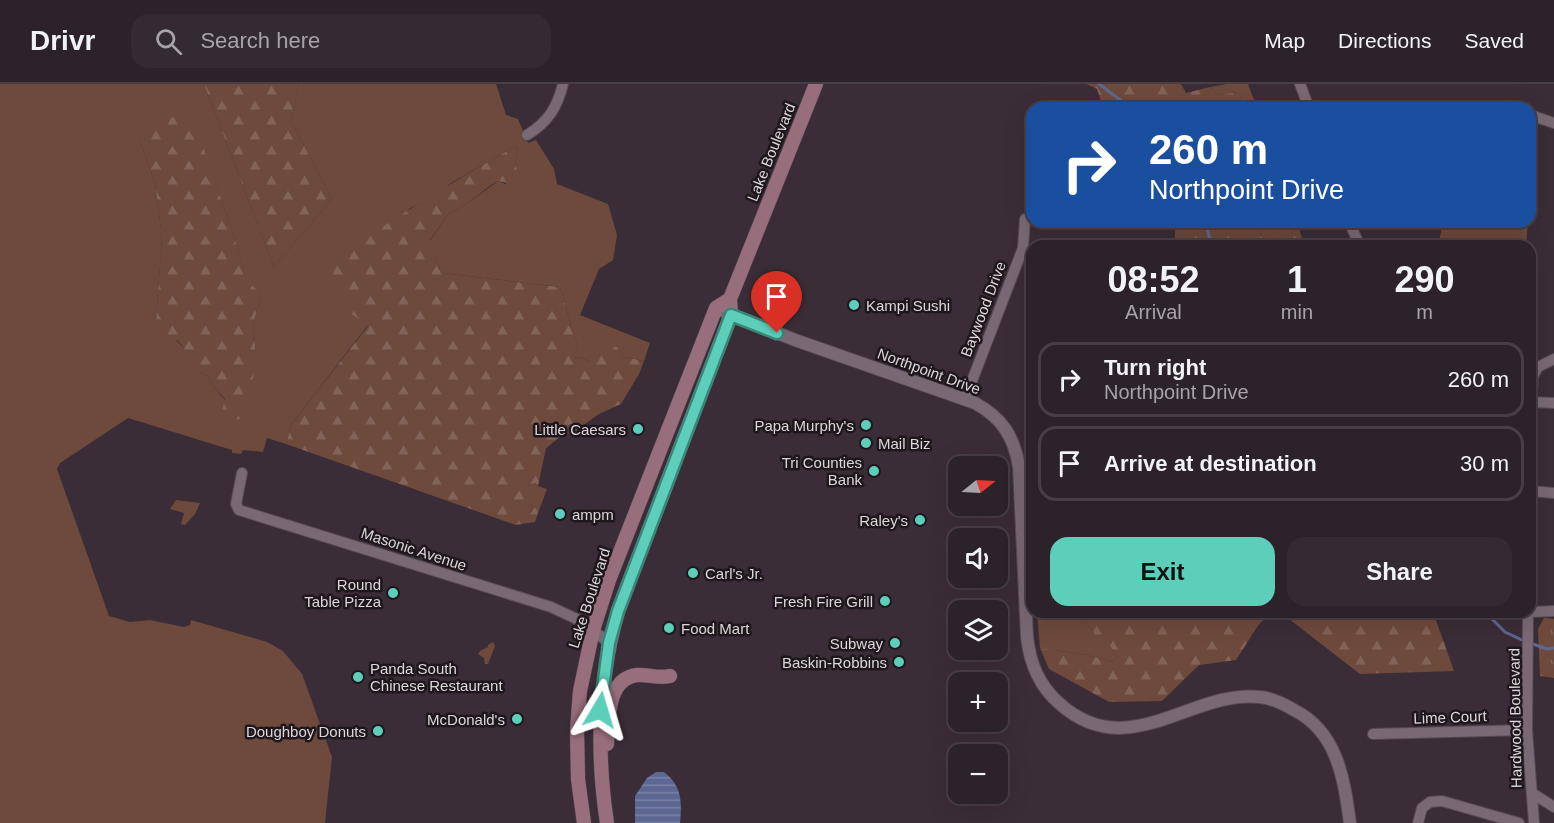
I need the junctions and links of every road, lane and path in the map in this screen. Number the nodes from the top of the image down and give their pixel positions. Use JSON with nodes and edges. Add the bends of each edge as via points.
{"nodes":[{"id":1,"x":563,"y":84,"type":"edge"},
{"id":2,"x":816,"y":84,"type":"edge"},
{"id":3,"x":1300,"y":84,"type":"edge"},
{"id":4,"x":1307,"y":102,"type":"edge"},
{"id":5,"x":1536,"y":117,"type":"edge"},
{"id":6,"x":1554,"y":123,"type":"edge"},
{"id":7,"x":527,"y":135,"type":"dead end"},
{"id":8,"x":1025,"y":224,"type":"dead end"},
{"id":9,"x":730,"y":299,"type":"junction"},
{"id":10,"x":716,"y":308,"type":"junction"},
{"id":11,"x":731,"y":315,"type":"junction"},
{"id":12,"x":1554,"y":359,"type":"edge"},
{"id":13,"x":1536,"y":370,"type":"edge"},
{"id":14,"x":689,"y":378,"type":"junction"},
{"id":15,"x":965,"y":399,"type":"junction"},
{"id":16,"x":1536,"y":402,"type":"edge"},
{"id":17,"x":1554,"y":403,"type":"edge"},
{"id":18,"x":682,"y":443,"type":"junction"},
{"id":19,"x":663,"y":447,"type":"junction"},
{"id":20,"x":242,"y":473,"type":"dead end"},
{"id":21,"x":1536,"y":492,"type":"edge"},
{"id":22,"x":1554,"y":493,"type":"edge"},
{"id":23,"x":662,"y":494,"type":"junction"},
{"id":24,"x":640,"y":502,"type":"junction"},
{"id":25,"x":634,"y":566,"type":"junction"},
{"id":26,"x":1026,"y":607,"type":"edge"},
{"id":27,"x":1554,"y":611,"type":"edge"},
{"id":28,"x":1536,"y":612,"type":"edge"},
{"id":29,"x":1027,"y":618,"type":"edge"},
{"id":30,"x":1529,"y":618,"type":"edge"},
{"id":31,"x":593,"y":630,"type":"junction"},
{"id":32,"x":609,"y":643,"type":"junction"},
{"id":33,"x":670,"y":676,"type":"dead end"},
{"id":34,"x":1527,"y":730,"type":"junction"},
{"id":35,"x":1373,"y":734,"type":"dead end"},
{"id":36,"x":600,"y":765,"type":"junction"},
{"id":37,"x":578,"y":779,"type":"junction"},
{"id":38,"x":1532,"y":794,"type":"junction"},
{"id":39,"x":1554,"y":807,"type":"edge"},
{"id":40,"x":584,"y":823,"type":"edge"},
{"id":41,"x":598,"y":823,"type":"edge"},
{"id":42,"x":607,"y":823,"type":"edge"},
{"id":43,"x":1350,"y":823,"type":"edge"},
{"id":44,"x":1418,"y":823,"type":"edge"},
{"id":45,"x":1519,"y":823,"type":"edge"},
{"id":46,"x":1534,"y":823,"type":"edge"}],
"edges":[{"from":1,"to":7,"type":"street","via":[[553,113]]},
{"from":2,"to":9,"type":"main road","name":"Lake Boulevard"},
{"from":3,"to":4,"type":"street"},
{"from":5,"to":6,"type":"street"},
{"from":8,"to":15,"type":"street","name":"Baywood Drive","via":[[1023,248]]},
{"from":9,"to":10,"type":"main road"},
{"from":9,"to":11,"type":"main road","name":"Lake Boulevard"},
{"from":10,"to":11,"type":"street","name":"Northpoint Drive"},
{"from":10,"to":14,"type":"main road","name":"Lake Boulevard"},
{"from":11,"to":15,"type":"street","name":"Northpoint Drive"},
{"from":11,"to":18,"type":"main road","name":"Lake Boulevard"},
{"from":12,"to":13,"type":"street"},
{"from":14,"to":18,"type":"main road","via":[[692,389],[680,428]]},
{"from":14,"to":19,"type":"main road","name":"Lake Boulevard"},
{"from":15,"to":26,"type":"street","name":"Northpoint Drive","via":[[1001,422],[1016,446]]},
{"from":16,"to":17,"type":"street"},
{"from":18,"to":23,"type":"main road","name":"Lake Boulevard"},
{"from":19,"to":23,"type":"main road","via":[[657,485]]},
{"from":19,"to":24,"type":"main road","name":"Lake Boulevard"},
{"from":20,"to":31,"type":"street","name":"Masonic Avenue","via":[[236,504],[239,510],[536,602]]},
{"from":21,"to":22,"type":"street"},
{"from":23,"to":25,"type":"main road","name":"Lake Boulevard"},
{"from":24,"to":25,"type":"main road","via":[[646,509],[634,548]]},
{"from":24,"to":31,"type":"main road","name":"Lake Boulevard"},
{"from":25,"to":32,"type":"main road","name":"Lake Boulevard"},
{"from":27,"to":28,"type":"street"},
{"from":29,"to":43,"type":"street","name":"Northpoint Drive","via":[[1028,647],[1035,672],[1051,695],[1071,712],[1095,724],[1119,728],[1151,724],[1235,697],[1261,697],[1300,713],[1327,740],[1339,763]]},
{"from":30,"to":34,"type":"street","name":"Hardwood Boulevard"},
{"from":31,"to":32,"type":"street","name":"Masonic Avenue"},
{"from":31,"to":37,"type":"main road","name":"Lake Boulevard","via":[[580,690]]},
{"from":32,"to":36,"type":"main road","name":"Lake Boulevard","via":[[600,710]]},
{"from":33,"to":36,"type":"main road","via":[[638,675],[619,683],[612,697],[606,752]]},
{"from":34,"to":35,"type":"street","name":"Lime Court"},
{"from":34,"to":38,"type":"street","name":"Hardwood Boulevard"},
{"from":36,"to":42,"type":"main road","name":"Lake Boulevard"},
{"from":37,"to":40,"type":"main road","name":"Lake Boulevard"},
{"from":37,"to":41,"type":"main road","via":[[593,795]]},
{"from":38,"to":39,"type":"street"},
{"from":38,"to":46,"type":"street","name":"Hardwood Boulevard"},
{"from":44,"to":45,"type":"street","via":[[1422,808],[1430,802],[1442,801]]}]}
